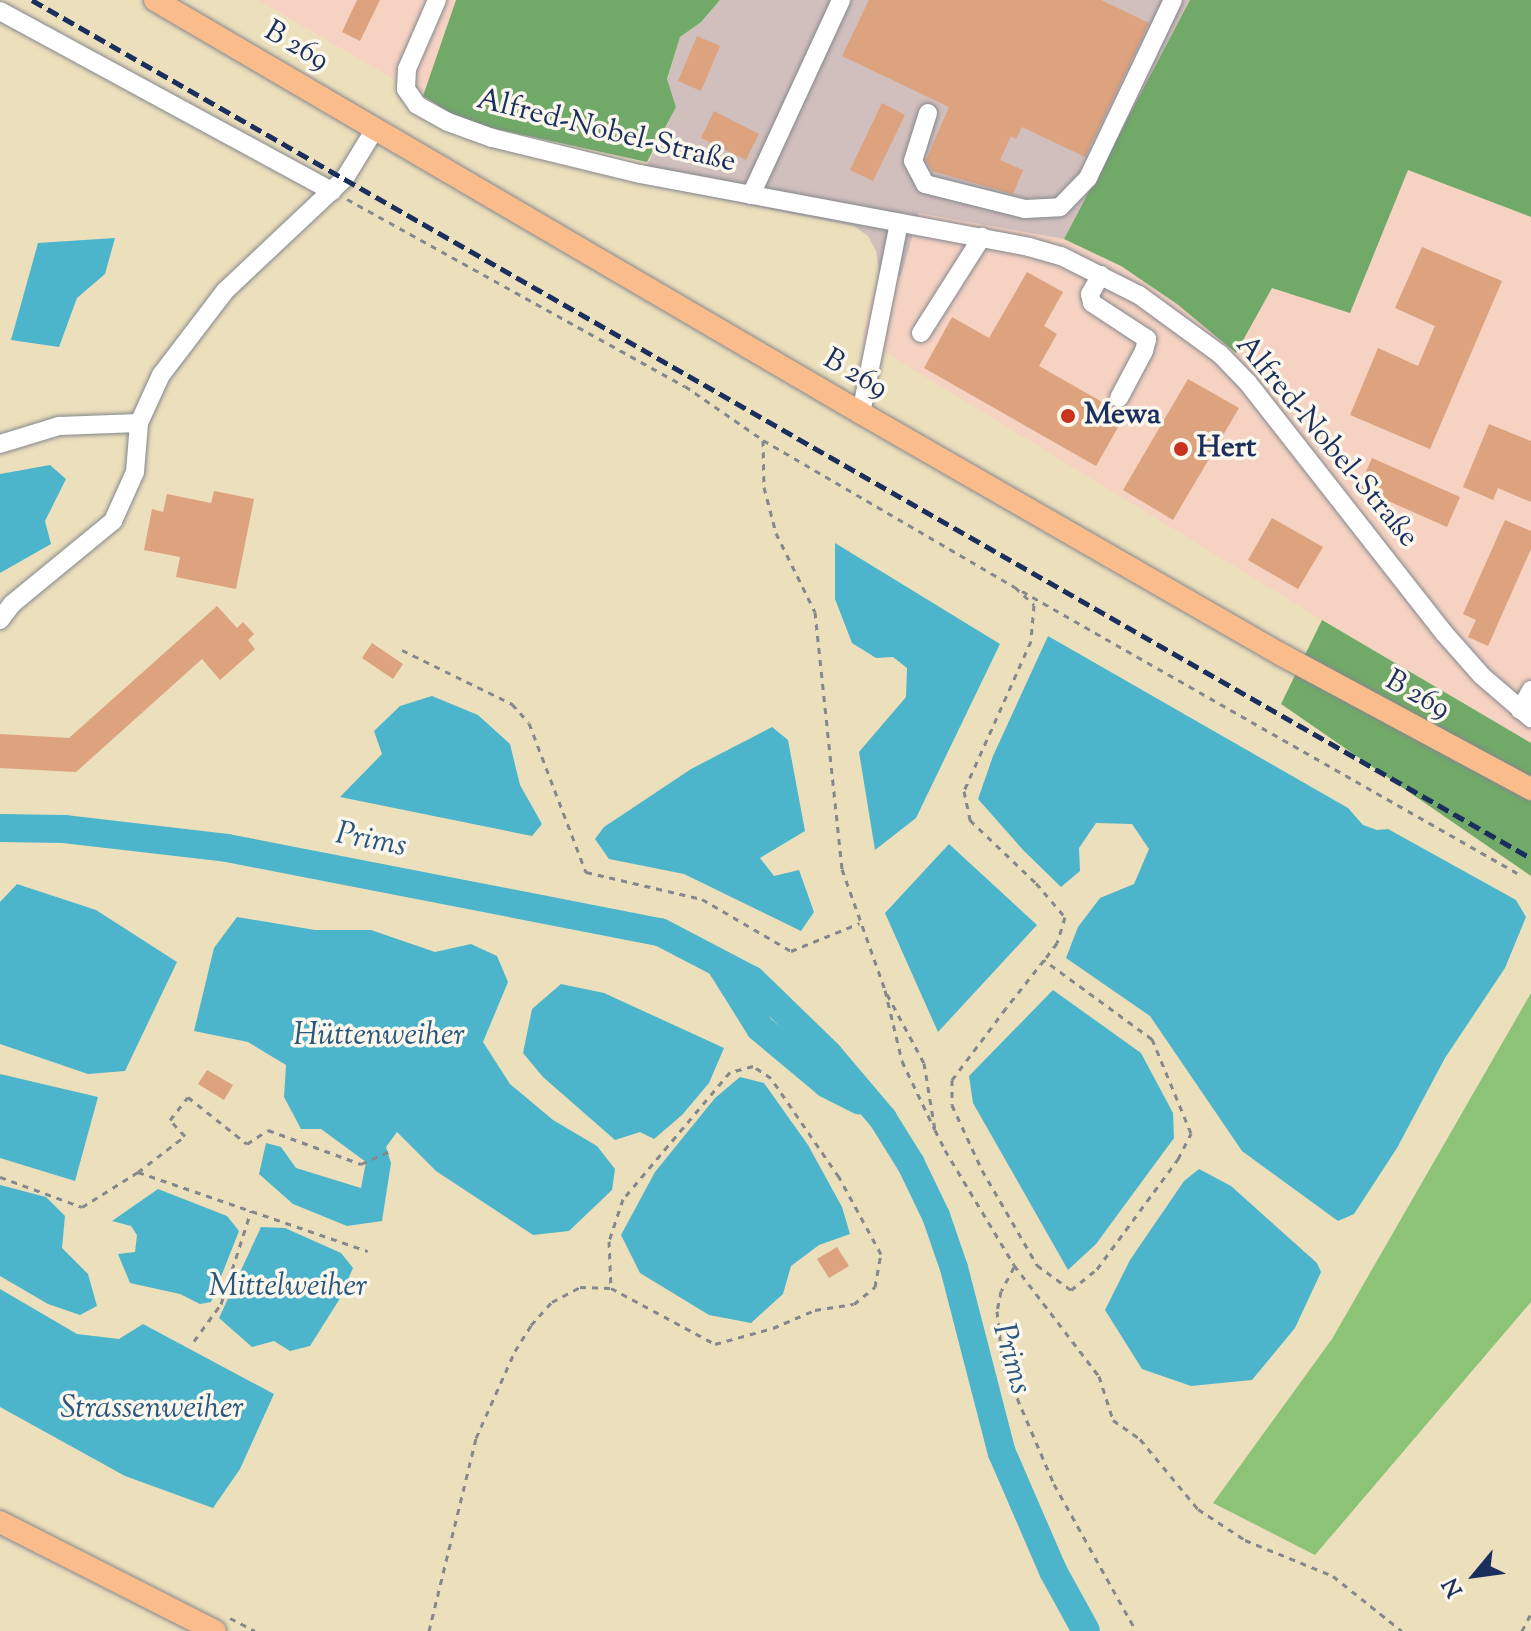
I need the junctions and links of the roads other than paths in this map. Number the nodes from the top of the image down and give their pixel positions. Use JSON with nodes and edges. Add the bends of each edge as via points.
{"nodes":[{"id":1,"x":155,"y":0,"type":"edge"},
{"id":2,"x":437,"y":0,"type":"edge"},
{"id":3,"x":841,"y":0,"type":"edge"},
{"id":4,"x":1173,"y":0,"type":"edge"},
{"id":5,"x":0,"y":11,"type":"edge"},
{"id":6,"x":928,"y":113,"type":"dead end"},
{"id":7,"x":375,"y":129,"type":"junction"},
{"id":8,"x":332,"y":191,"type":"junction"},
{"id":9,"x":751,"y":195,"type":"junction"},
{"id":10,"x":899,"y":223,"type":"junction"},
{"id":11,"x":982,"y":237,"type":"junction"},
{"id":12,"x":1101,"y":275,"type":"junction"},
{"id":13,"x":921,"y":333,"type":"dead end"},
{"id":14,"x":1119,"y":398,"type":"dead end"},
{"id":15,"x":861,"y":413,"type":"junction"},
{"id":16,"x":139,"y":423,"type":"junction"},
{"id":17,"x":0,"y":444,"type":"edge"},
{"id":18,"x":0,"y":620,"type":"edge"},
{"id":19,"x":1531,"y":690,"type":"edge"},
{"id":20,"x":1525,"y":714,"type":"edge"},
{"id":21,"x":1531,"y":789,"type":"edge"},
{"id":22,"x":0,"y":1522,"type":"edge"},
{"id":23,"x":215,"y":1631,"type":"edge"}],
"edges":[{"from":1,"to":7,"type":"main road","name":"B 269","number":"B 269"},
{"from":2,"to":9,"type":"street","name":"Alfred-Nobel-Straße","via":[[407,69],[406,89],[417,105],[492,138]]},
{"from":3,"to":9,"type":"street"},
{"from":4,"to":6,"type":"street","via":[[1088,178],[1060,207],[1025,209],[925,184],[913,161]]},
{"from":5,"to":8,"type":"street"},
{"from":7,"to":8,"type":"street"},
{"from":7,"to":15,"type":"main road","name":"B 269","number":"B 269"},
{"from":8,"to":16,"type":"street","via":[[225,291],[161,375]]},
{"from":9,"to":10,"type":"street","name":"Alfred-Nobel-Straße"},
{"from":10,"to":11,"type":"street","name":"Alfred-Nobel-Straße"},
{"from":10,"to":15,"type":"street"},
{"from":11,"to":12,"type":"street","name":"Alfred-Nobel-Straße","via":[[1061,256]]},
{"from":11,"to":13,"type":"street"},
{"from":12,"to":14,"type":"street","via":[[1090,294],[1092,303],[1147,339]]},
{"from":12,"to":20,"type":"street","name":"Alfred-Nobel-Straße","via":[[1139,295],[1220,354],[1444,633]]},
{"from":15,"to":21,"type":"main road","name":"B 269","number":"B 269","via":[[1282,655]]},
{"from":16,"to":17,"type":"street","via":[[59,426]]},
{"from":16,"to":18,"type":"street","via":[[135,472],[113,521],[12,604]]},
{"from":19,"to":20,"type":"street"},
{"from":22,"to":23,"type":"main road"}]}
